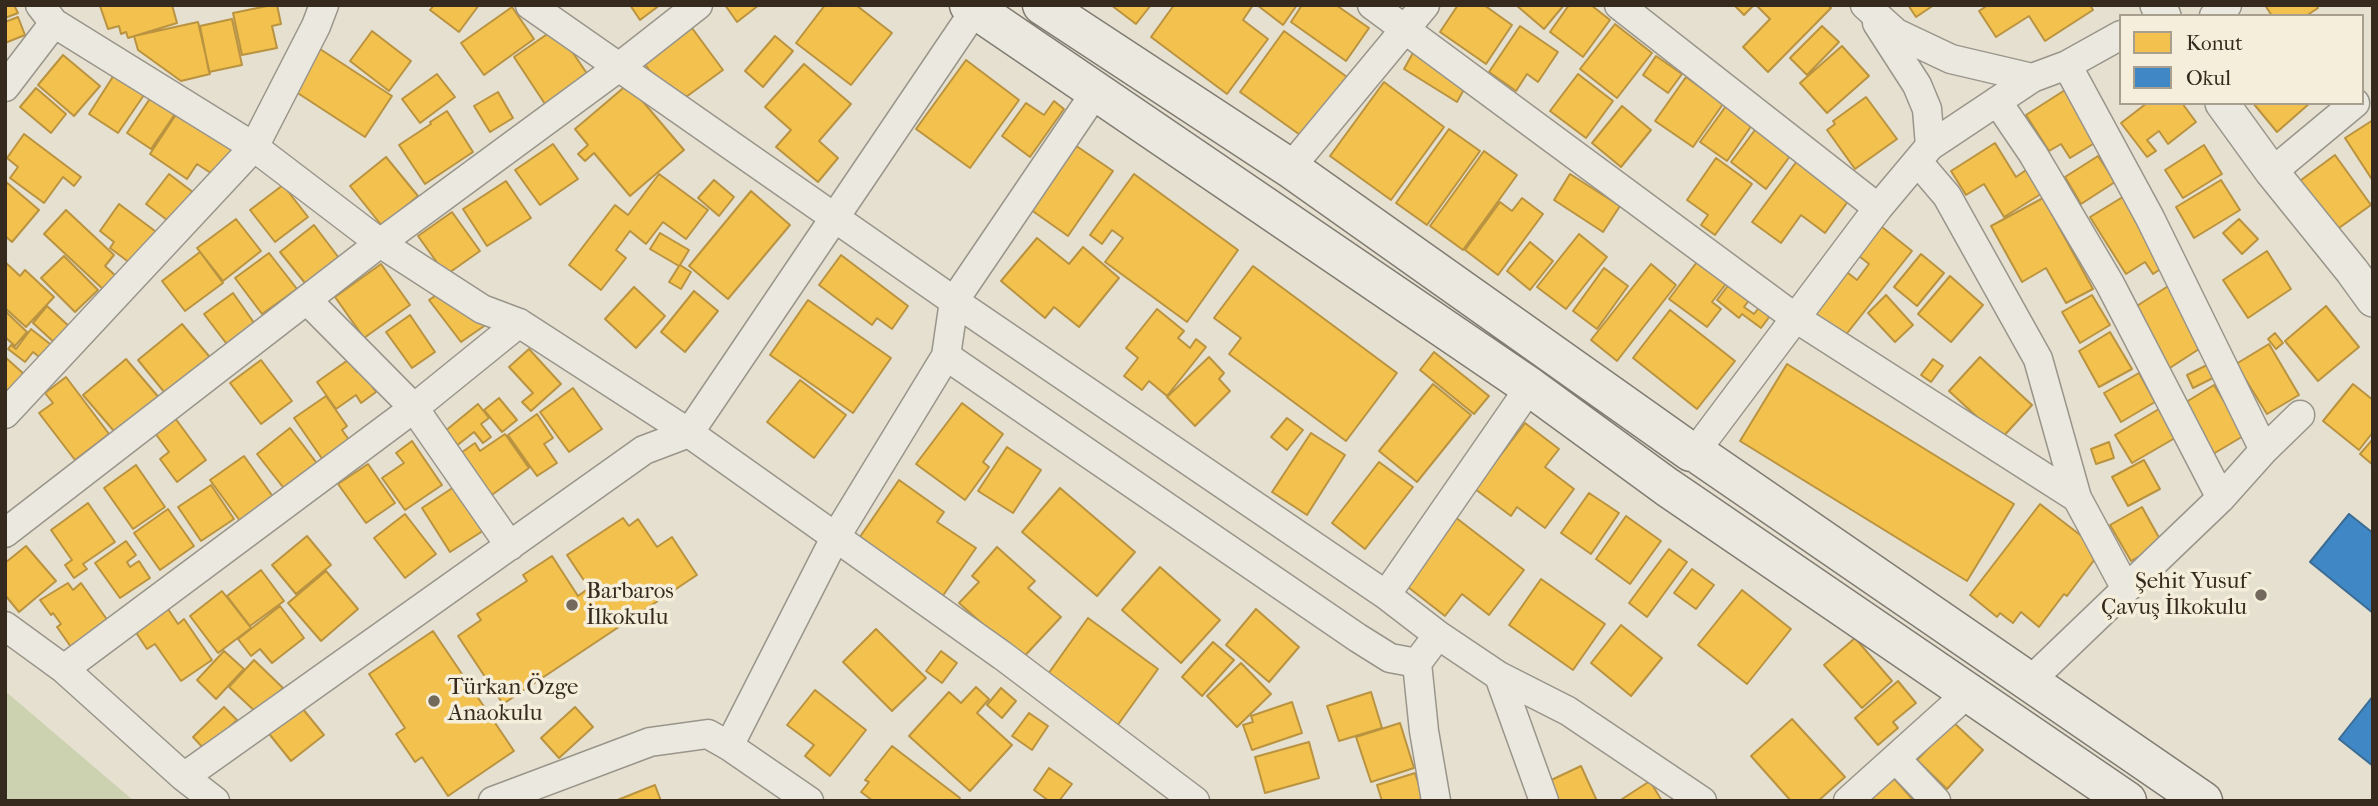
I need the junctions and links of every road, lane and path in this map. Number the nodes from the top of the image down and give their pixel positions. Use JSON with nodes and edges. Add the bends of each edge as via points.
{"nodes":[{"id":1,"x":324,"y":5,"type":"edge"},
{"id":2,"x":530,"y":5,"type":"edge"},
{"id":3,"x":698,"y":5,"type":"edge"},
{"id":4,"x":1042,"y":5,"type":"edge"},
{"id":5,"x":1372,"y":5,"type":"edge"},
{"id":6,"x":1425,"y":5,"type":"edge"},
{"id":7,"x":1619,"y":5,"type":"edge"},
{"id":8,"x":972,"y":7,"type":"edge"},
{"id":9,"x":1866,"y":7,"type":"edge"},
{"id":10,"x":47,"y":14,"type":"edge"},
{"id":11,"x":1404,"y":28,"type":"junction"},
{"id":12,"x":2119,"y":37,"type":"edge"},
{"id":13,"x":2067,"y":65,"type":"junction"},
{"id":14,"x":619,"y":67,"type":"junction"},
{"id":15,"x":2032,"y":78,"type":"junction"},
{"id":16,"x":5,"y":87,"type":"edge"},
{"id":17,"x":1095,"y":93,"type":"junction"},
{"id":18,"x":1997,"y":101,"type":"junction"},
{"id":19,"x":2223,"y":105,"type":"edge"},
{"id":20,"x":2354,"y":105,"type":"edge"},
{"id":21,"x":254,"y":147,"type":"junction"},
{"id":22,"x":1924,"y":154,"type":"junction"},
{"id":23,"x":1290,"y":168,"type":"junction"},
{"id":24,"x":2272,"y":172,"type":"junction"},
{"id":25,"x":1878,"y":208,"type":"junction"},
{"id":26,"x":835,"y":219,"type":"junction"},
{"id":27,"x":380,"y":243,"type":"junction"},
{"id":28,"x":307,"y":300,"type":"junction"},
{"id":29,"x":2373,"y":300,"type":"edge"},
{"id":30,"x":954,"y":301,"type":"junction"},
{"id":31,"x":1794,"y":317,"type":"junction"},
{"id":32,"x":519,"y":323,"type":"junction"},
{"id":33,"x":946,"y":356,"type":"junction"},
{"id":34,"x":1530,"y":387,"type":"junction"},
{"id":35,"x":414,"y":408,"type":"junction"},
{"id":36,"x":5,"y":414,"type":"edge"},
{"id":37,"x":2300,"y":415,"type":"dead end"},
{"id":38,"x":689,"y":433,"type":"junction"},
{"id":39,"x":2264,"y":450,"type":"junction"},
{"id":40,"x":1695,"y":452,"type":"junction"},
{"id":41,"x":2077,"y":498,"type":"junction"},
{"id":42,"x":2221,"y":498,"type":"junction"},
{"id":43,"x":5,"y":533,"type":"edge"},
{"id":44,"x":835,"y":538,"type":"junction"},
{"id":45,"x":510,"y":546,"type":"junction"},
{"id":46,"x":2125,"y":587,"type":"junction"},
{"id":47,"x":1385,"y":595,"type":"junction"},
{"id":48,"x":5,"y":626,"type":"edge"},
{"id":49,"x":1438,"y":635,"type":"junction"},
{"id":50,"x":1417,"y":663,"type":"junction"},
{"id":51,"x":64,"y":669,"type":"junction"},
{"id":52,"x":1499,"y":676,"type":"junction"},
{"id":53,"x":2030,"y":681,"type":"junction"},
{"id":54,"x":1968,"y":692,"type":"junction"},
{"id":55,"x":729,"y":746,"type":"junction"},
{"id":56,"x":1896,"y":759,"type":"junction"},
{"id":57,"x":184,"y":777,"type":"junction"},
{"id":58,"x":1186,"y":798,"type":"edge"},
{"id":59,"x":215,"y":801,"type":"edge"},
{"id":60,"x":493,"y":801,"type":"edge"},
{"id":61,"x":809,"y":801,"type":"edge"},
{"id":62,"x":1436,"y":801,"type":"edge"},
{"id":63,"x":1544,"y":801,"type":"edge"},
{"id":64,"x":1702,"y":801,"type":"edge"},
{"id":65,"x":1848,"y":801,"type":"edge"},
{"id":66,"x":1936,"y":801,"type":"edge"},
{"id":67,"x":2127,"y":801,"type":"edge"},
{"id":68,"x":2203,"y":801,"type":"edge"}],
"edges":[{"from":1,"to":21,"type":"street"},
{"from":2,"to":14,"type":"street"},
{"from":3,"to":14,"type":"street"},
{"from":4,"to":23,"type":"main road"},
{"from":5,"to":11,"type":"street"},
{"from":6,"to":11,"type":"street"},
{"from":7,"to":25,"type":"street"},
{"from":8,"to":17,"type":"main road"},
{"from":8,"to":26,"type":"street"},
{"from":9,"to":15,"type":"street","via":[[1896,33],[1951,59]]},
{"from":9,"to":22,"type":"street","via":[[1917,85],[1927,109]]},
{"from":10,"to":16,"type":"street"},
{"from":10,"to":21,"type":"street"},
{"from":11,"to":23,"type":"street"},
{"from":11,"to":31,"type":"street"},
{"from":12,"to":13,"type":"street"},
{"from":13,"to":15,"type":"street"},
{"from":13,"to":39,"type":"street","via":[[2151,218]]},
{"from":14,"to":26,"type":"street"},
{"from":14,"to":27,"type":"street"},
{"from":15,"to":18,"type":"street"},
{"from":17,"to":30,"type":"street"},
{"from":17,"to":34,"type":"main road"},
{"from":18,"to":22,"type":"street"},
{"from":18,"to":42,"type":"street","via":[[2110,284]]},
{"from":19,"to":24,"type":"street"},
{"from":20,"to":24,"type":"street"},
{"from":21,"to":27,"type":"street"},
{"from":21,"to":36,"type":"street"},
{"from":22,"to":25,"type":"street"},
{"from":22,"to":41,"type":"street","via":[[2038,359]]},
{"from":23,"to":40,"type":"main road"},
{"from":24,"to":29,"type":"street"},
{"from":25,"to":31,"type":"street"},
{"from":26,"to":30,"type":"street"},
{"from":26,"to":38,"type":"street"},
{"from":27,"to":28,"type":"street"},
{"from":27,"to":32,"type":"street","via":[[482,309]]},
{"from":28,"to":35,"type":"street"},
{"from":28,"to":43,"type":"street"},
{"from":30,"to":33,"type":"street"},
{"from":30,"to":47,"type":"street"},
{"from":31,"to":40,"type":"street"},
{"from":31,"to":41,"type":"street"},
{"from":32,"to":35,"type":"street"},
{"from":32,"to":38,"type":"street"},
{"from":33,"to":44,"type":"street"},
{"from":33,"to":50,"type":"street","via":[[1390,659]]},
{"from":34,"to":47,"type":"street"},
{"from":34,"to":54,"type":"main road","via":[[1667,487]]},
{"from":35,"to":45,"type":"street"},
{"from":35,"to":51,"type":"street"},
{"from":37,"to":39,"type":"street"},
{"from":38,"to":44,"type":"street"},
{"from":38,"to":45,"type":"street","via":[[644,450]]},
{"from":39,"to":42,"type":"street"},
{"from":40,"to":53,"type":"main road"},
{"from":41,"to":46,"type":"street"},
{"from":42,"to":46,"type":"street"},
{"from":44,"to":55,"type":"street"},
{"from":44,"to":58,"type":"street","via":[[1003,656]]},
{"from":45,"to":57,"type":"street"},
{"from":46,"to":53,"type":"street"},
{"from":47,"to":49,"type":"street"},
{"from":48,"to":51,"type":"street"},
{"from":49,"to":50,"type":"street"},
{"from":49,"to":52,"type":"street"},
{"from":50,"to":62,"type":"street"},
{"from":51,"to":57,"type":"street"},
{"from":52,"to":63,"type":"street"},
{"from":52,"to":64,"type":"street","via":[[1568,711]]},
{"from":53,"to":68,"type":"main road"},
{"from":54,"to":56,"type":"street"},
{"from":54,"to":67,"type":"main road"},
{"from":55,"to":60,"type":"street","via":[[708,734],[650,742]]},
{"from":55,"to":61,"type":"street"},
{"from":56,"to":65,"type":"street"},
{"from":56,"to":66,"type":"street"},
{"from":57,"to":59,"type":"street"}]}
